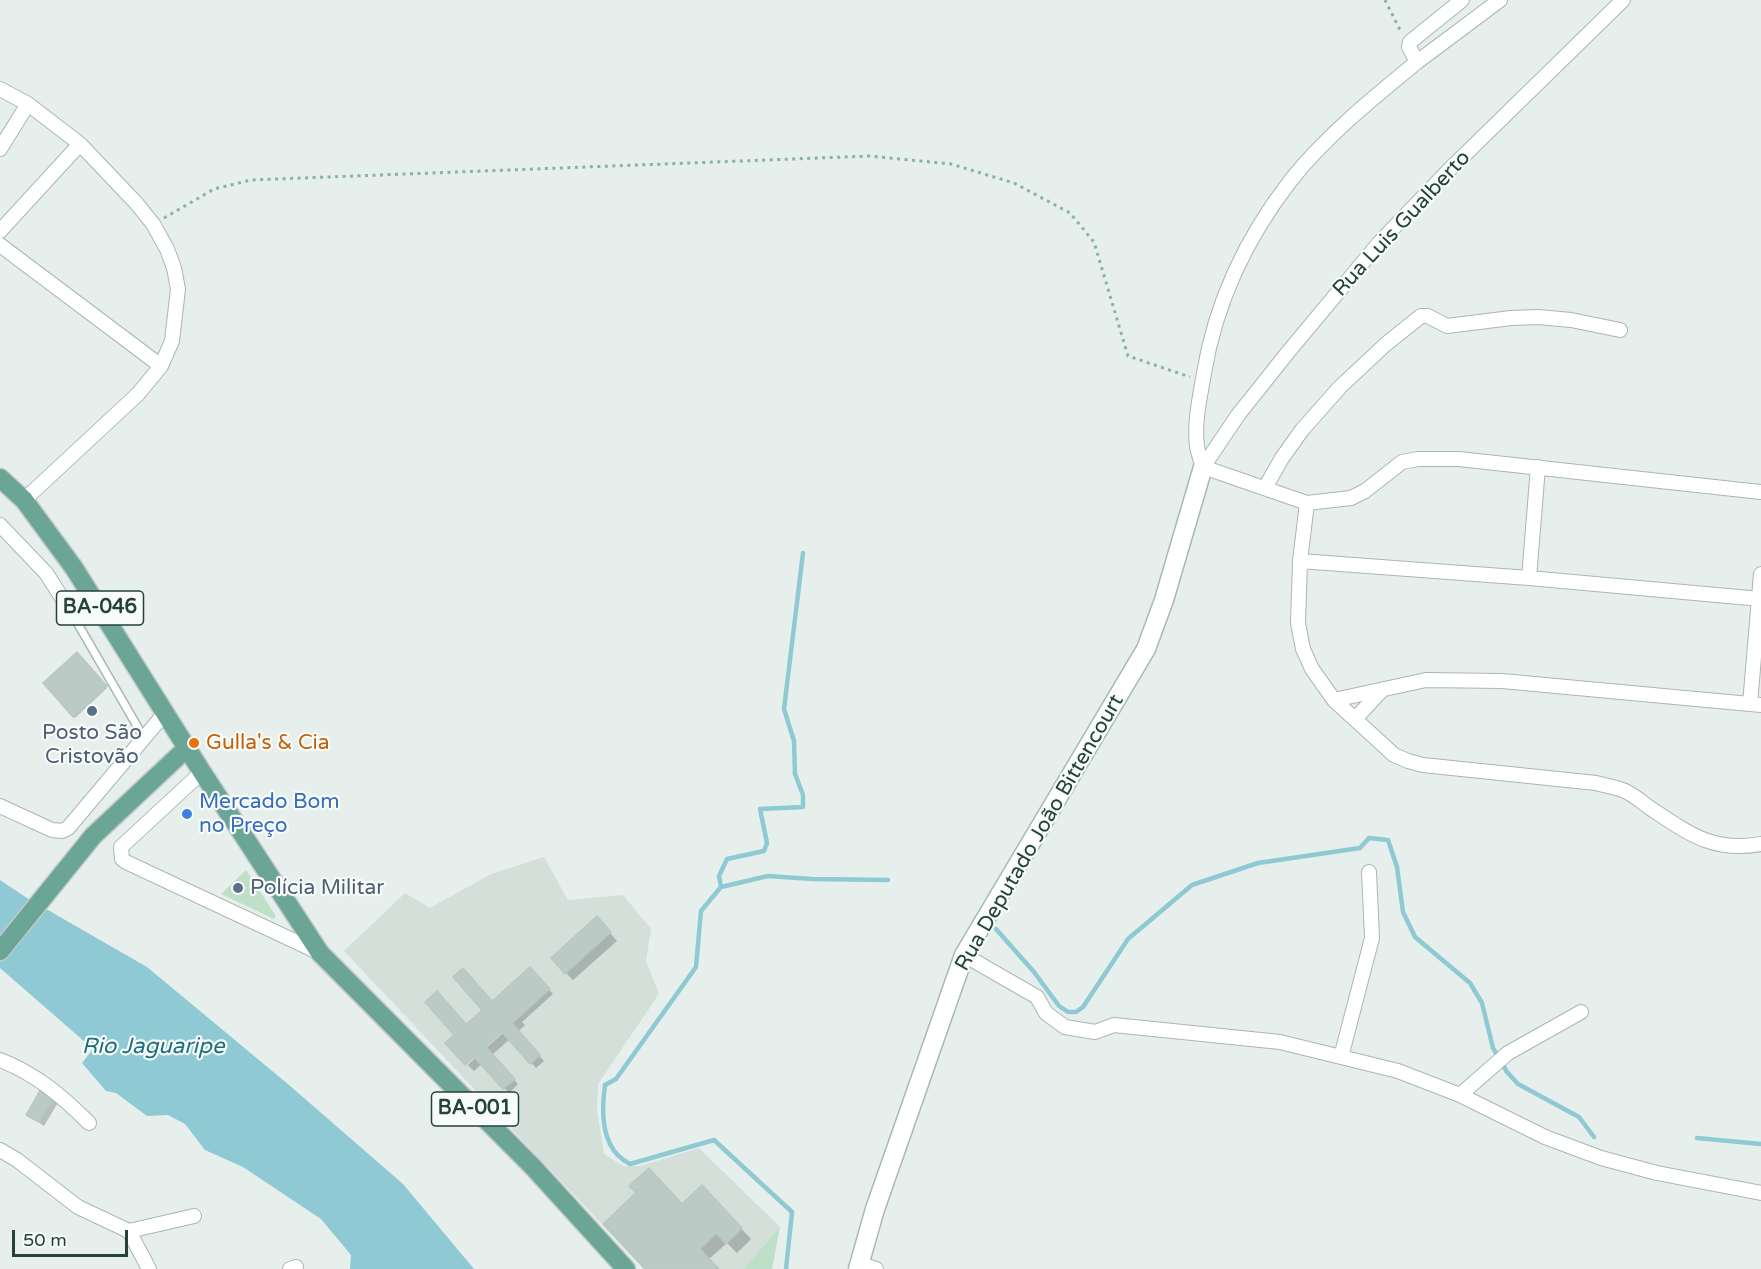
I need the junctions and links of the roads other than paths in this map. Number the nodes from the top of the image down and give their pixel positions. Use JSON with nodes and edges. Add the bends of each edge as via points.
{"nodes":[{"id":1,"x":1462,"y":0,"type":"edge"},
{"id":2,"x":1500,"y":0,"type":"edge"},
{"id":3,"x":1623,"y":0,"type":"edge"},
{"id":4,"x":1417,"y":62,"type":"junction"},
{"id":5,"x":0,"y":89,"type":"edge"},
{"id":6,"x":28,"y":104,"type":"junction"},
{"id":7,"x":80,"y":144,"type":"junction"},
{"id":8,"x":0,"y":149,"type":"edge"},
{"id":9,"x":0,"y":231,"type":"edge"},
{"id":10,"x":0,"y":246,"type":"edge"},
{"id":11,"x":1620,"y":330,"type":"dead end"},
{"id":12,"x":161,"y":366,"type":"junction"},
{"id":13,"x":1538,"y":467,"type":"junction"},
{"id":14,"x":1203,"y":468,"type":"junction"},
{"id":15,"x":0,"y":478,"type":"edge"},
{"id":16,"x":1265,"y":488,"type":"junction"},
{"id":17,"x":1761,"y":492,"type":"edge"},
{"id":18,"x":24,"y":500,"type":"junction"},
{"id":19,"x":1307,"y":503,"type":"junction"},
{"id":20,"x":0,"y":525,"type":"edge"},
{"id":21,"x":1300,"y":561,"type":"junction"},
{"id":22,"x":1761,"y":574,"type":"edge"},
{"id":23,"x":1529,"y":578,"type":"junction"},
{"id":24,"x":1760,"y":599,"type":"edge"},
{"id":25,"x":98,"y":603,"type":"junction"},
{"id":26,"x":71,"y":612,"type":"junction"},
{"id":27,"x":1382,"y":690,"type":"junction"},
{"id":28,"x":1334,"y":700,"type":"junction"},
{"id":29,"x":1756,"y":704,"type":"edge"},
{"id":30,"x":165,"y":713,"type":"junction"},
{"id":31,"x":1354,"y":719,"type":"junction"},
{"id":32,"x":144,"y":738,"type":"junction"},
{"id":33,"x":188,"y":747,"type":"junction"},
{"id":34,"x":202,"y":772,"type":"junction"},
{"id":35,"x":0,"y":806,"type":"edge"},
{"id":36,"x":1761,"y":844,"type":"edge"},
{"id":37,"x":1369,"y":872,"type":"dead end"},
{"id":38,"x":0,"y":951,"type":"edge"},
{"id":39,"x":320,"y":953,"type":"junction"},
{"id":40,"x":964,"y":955,"type":"junction"},
{"id":41,"x":1581,"y":1012,"type":"dead end"},
{"id":42,"x":1341,"y":1057,"type":"junction"},
{"id":43,"x":0,"y":1059,"type":"edge"},
{"id":44,"x":1460,"y":1095,"type":"junction"},
{"id":45,"x":89,"y":1123,"type":"dead end"},
{"id":46,"x":0,"y":1150,"type":"edge"},
{"id":47,"x":1761,"y":1193,"type":"edge"},
{"id":48,"x":194,"y":1216,"type":"dead end"},
{"id":49,"x":129,"y":1231,"type":"junction"},
{"id":50,"x":865,"y":1267,"type":"edge"},
{"id":51,"x":149,"y":1269,"type":"edge"},
{"id":52,"x":626,"y":1269,"type":"edge"}],
"edges":[{"from":1,"to":4,"type":"street","via":[[1410,42]]},
{"from":2,"to":4,"type":"street"},
{"from":3,"to":14,"type":"street","name":"Rua Luis Gualberto","via":[[1379,243],[1267,378]]},
{"from":4,"to":14,"type":"street","via":[[1336,132],[1291,180],[1245,249],[1220,305],[1203,381],[1197,413],[1197,446]]},
{"from":5,"to":6,"type":"street"},
{"from":6,"to":7,"type":"street"},
{"from":6,"to":8,"type":"street"},
{"from":7,"to":9,"type":"street"},
{"from":7,"to":12,"type":"street","via":[[153,224],[174,268],[178,290],[172,341]]},
{"from":10,"to":12,"type":"street"},
{"from":11,"to":16,"type":"street","via":[[1538,317],[1447,326],[1421,316],[1386,344],[1302,430]]},
{"from":12,"to":18,"type":"street","via":[[138,394]]},
{"from":13,"to":17,"type":"street"},
{"from":13,"to":19,"type":"street","via":[[1418,459],[1402,462],[1351,498]]},
{"from":13,"to":23,"type":"street"},
{"from":14,"to":16,"type":"street"},
{"from":14,"to":40,"type":"street","name":"Rua Deputado João Bittencourt","via":[[1146,649]]},
{"from":15,"to":18,"type":"main road","number":"BA-046"},
{"from":16,"to":19,"type":"street"},
{"from":18,"to":25,"type":"main road","number":"BA-046"},
{"from":19,"to":21,"type":"street"},
{"from":20,"to":26,"type":"street","via":[[46,573]]},
{"from":21,"to":23,"type":"street"},
{"from":21,"to":28,"type":"street","via":[[1298,623],[1303,649]]},
{"from":22,"to":24,"type":"street"},
{"from":23,"to":24,"type":"street"},
{"from":24,"to":29,"type":"street"},
{"from":25,"to":26,"type":"street"},
{"from":25,"to":30,"type":"main road","number":"BA-046"},
{"from":26,"to":32,"type":"lane"},
{"from":27,"to":28,"type":"street"},
{"from":27,"to":29,"type":"street","via":[[1426,680],[1502,681]]},
{"from":27,"to":31,"type":"street"},
{"from":28,"to":31,"type":"street"},
{"from":30,"to":32,"type":"street"},
{"from":30,"to":33,"type":"main road","number":"BA-046"},
{"from":31,"to":36,"type":"street","via":[[1394,755],[1408,761],[1596,783],[1627,792],[1694,837],[1731,846]]},
{"from":32,"to":35,"type":"street","via":[[62,831]]},
{"from":33,"to":34,"type":"main road","number":"BA-001"},
{"from":33,"to":38,"type":"main road","via":[[93,836]]},
{"from":34,"to":39,"type":"main road","number":"BA-001"},
{"from":34,"to":39,"type":"street","via":[[121,847],[122,859]]},
{"from":37,"to":42,"type":"street","via":[[1372,938]]},
{"from":39,"to":52,"type":"main road","number":"BA-001","via":[[533,1167]]},
{"from":40,"to":42,"type":"street","via":[[1037,997],[1046,1013],[1065,1027],[1095,1032],[1114,1025],[1200,1033],[1280,1042]]},
{"from":40,"to":50,"type":"street","name":"Rua Deputado João Bittencourt","via":[[875,1209]]},
{"from":41,"to":44,"type":"street","via":[[1508,1053]]},
{"from":42,"to":44,"type":"street","via":[[1398,1071]]},
{"from":43,"to":45,"type":"street","via":[[50,1087]]},
{"from":44,"to":47,"type":"street","via":[[1545,1137],[1601,1158]]},
{"from":46,"to":49,"type":"street","via":[[78,1207]]},
{"from":48,"to":49,"type":"street"},
{"from":49,"to":51,"type":"street"}]}
